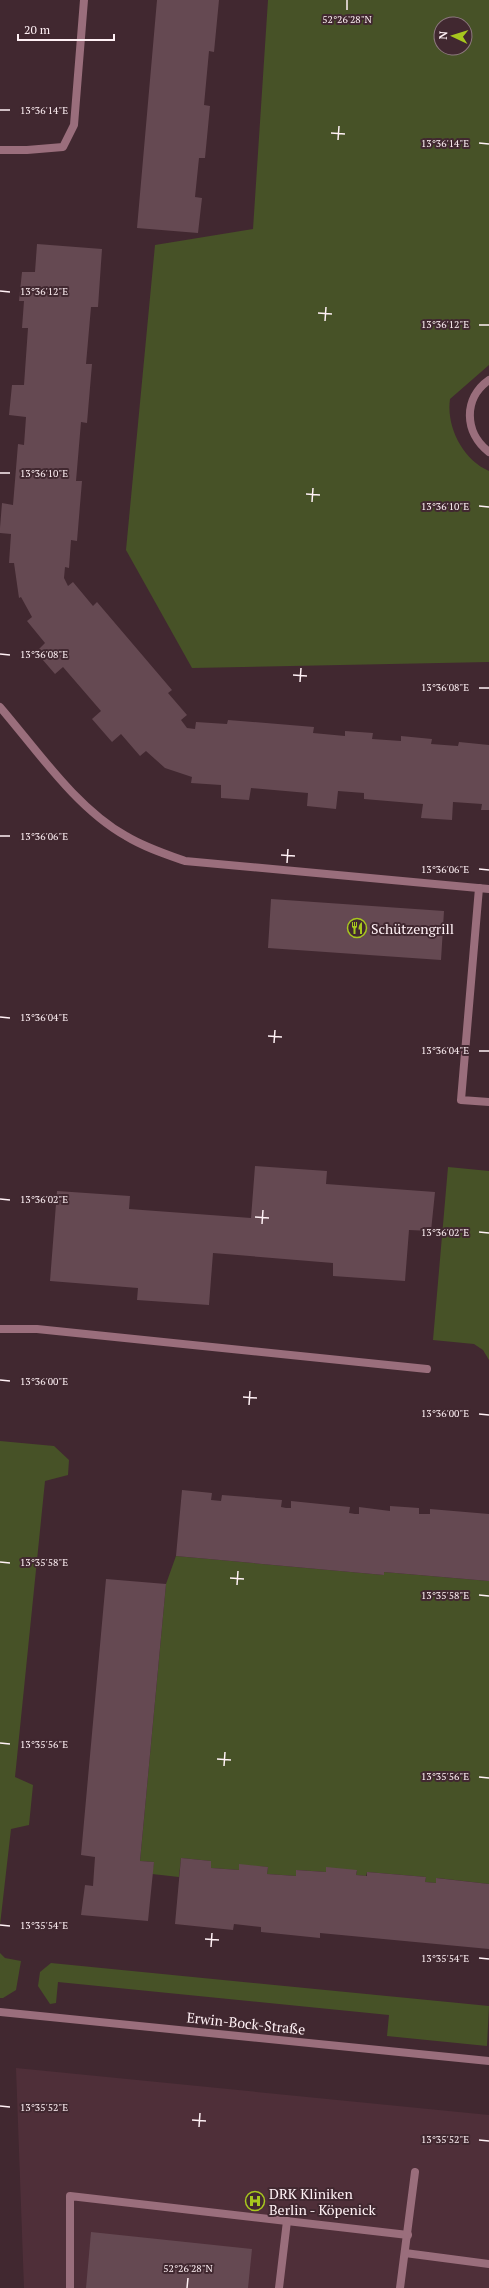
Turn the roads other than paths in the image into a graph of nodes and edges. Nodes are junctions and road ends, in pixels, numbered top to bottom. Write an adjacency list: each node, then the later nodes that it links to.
1 (84, 0): 2 (street)
2 (0, 150)
3 (489, 380): 4 (street)
4 (489, 452)
5 (0, 707): 6 (street)
6 (479, 888): 7 (street); 8 (street)
7 (489, 889)
8 (489, 1102)
9 (0, 1329): 10 (street)
10 (427, 1369)
11 (0, 2012): 12 (street, Erwin-Bock-Straße)
12 (489, 2061)
13 (415, 2172): 15 (street)
14 (287, 2221): 15 (street); 18 (street); 19 (street)
15 (408, 2235): 16 (street)
16 (405, 2253): 17 (street); 20 (street)
17 (489, 2264)
18 (70, 2288)
19 (279, 2288)
20 (400, 2288)

